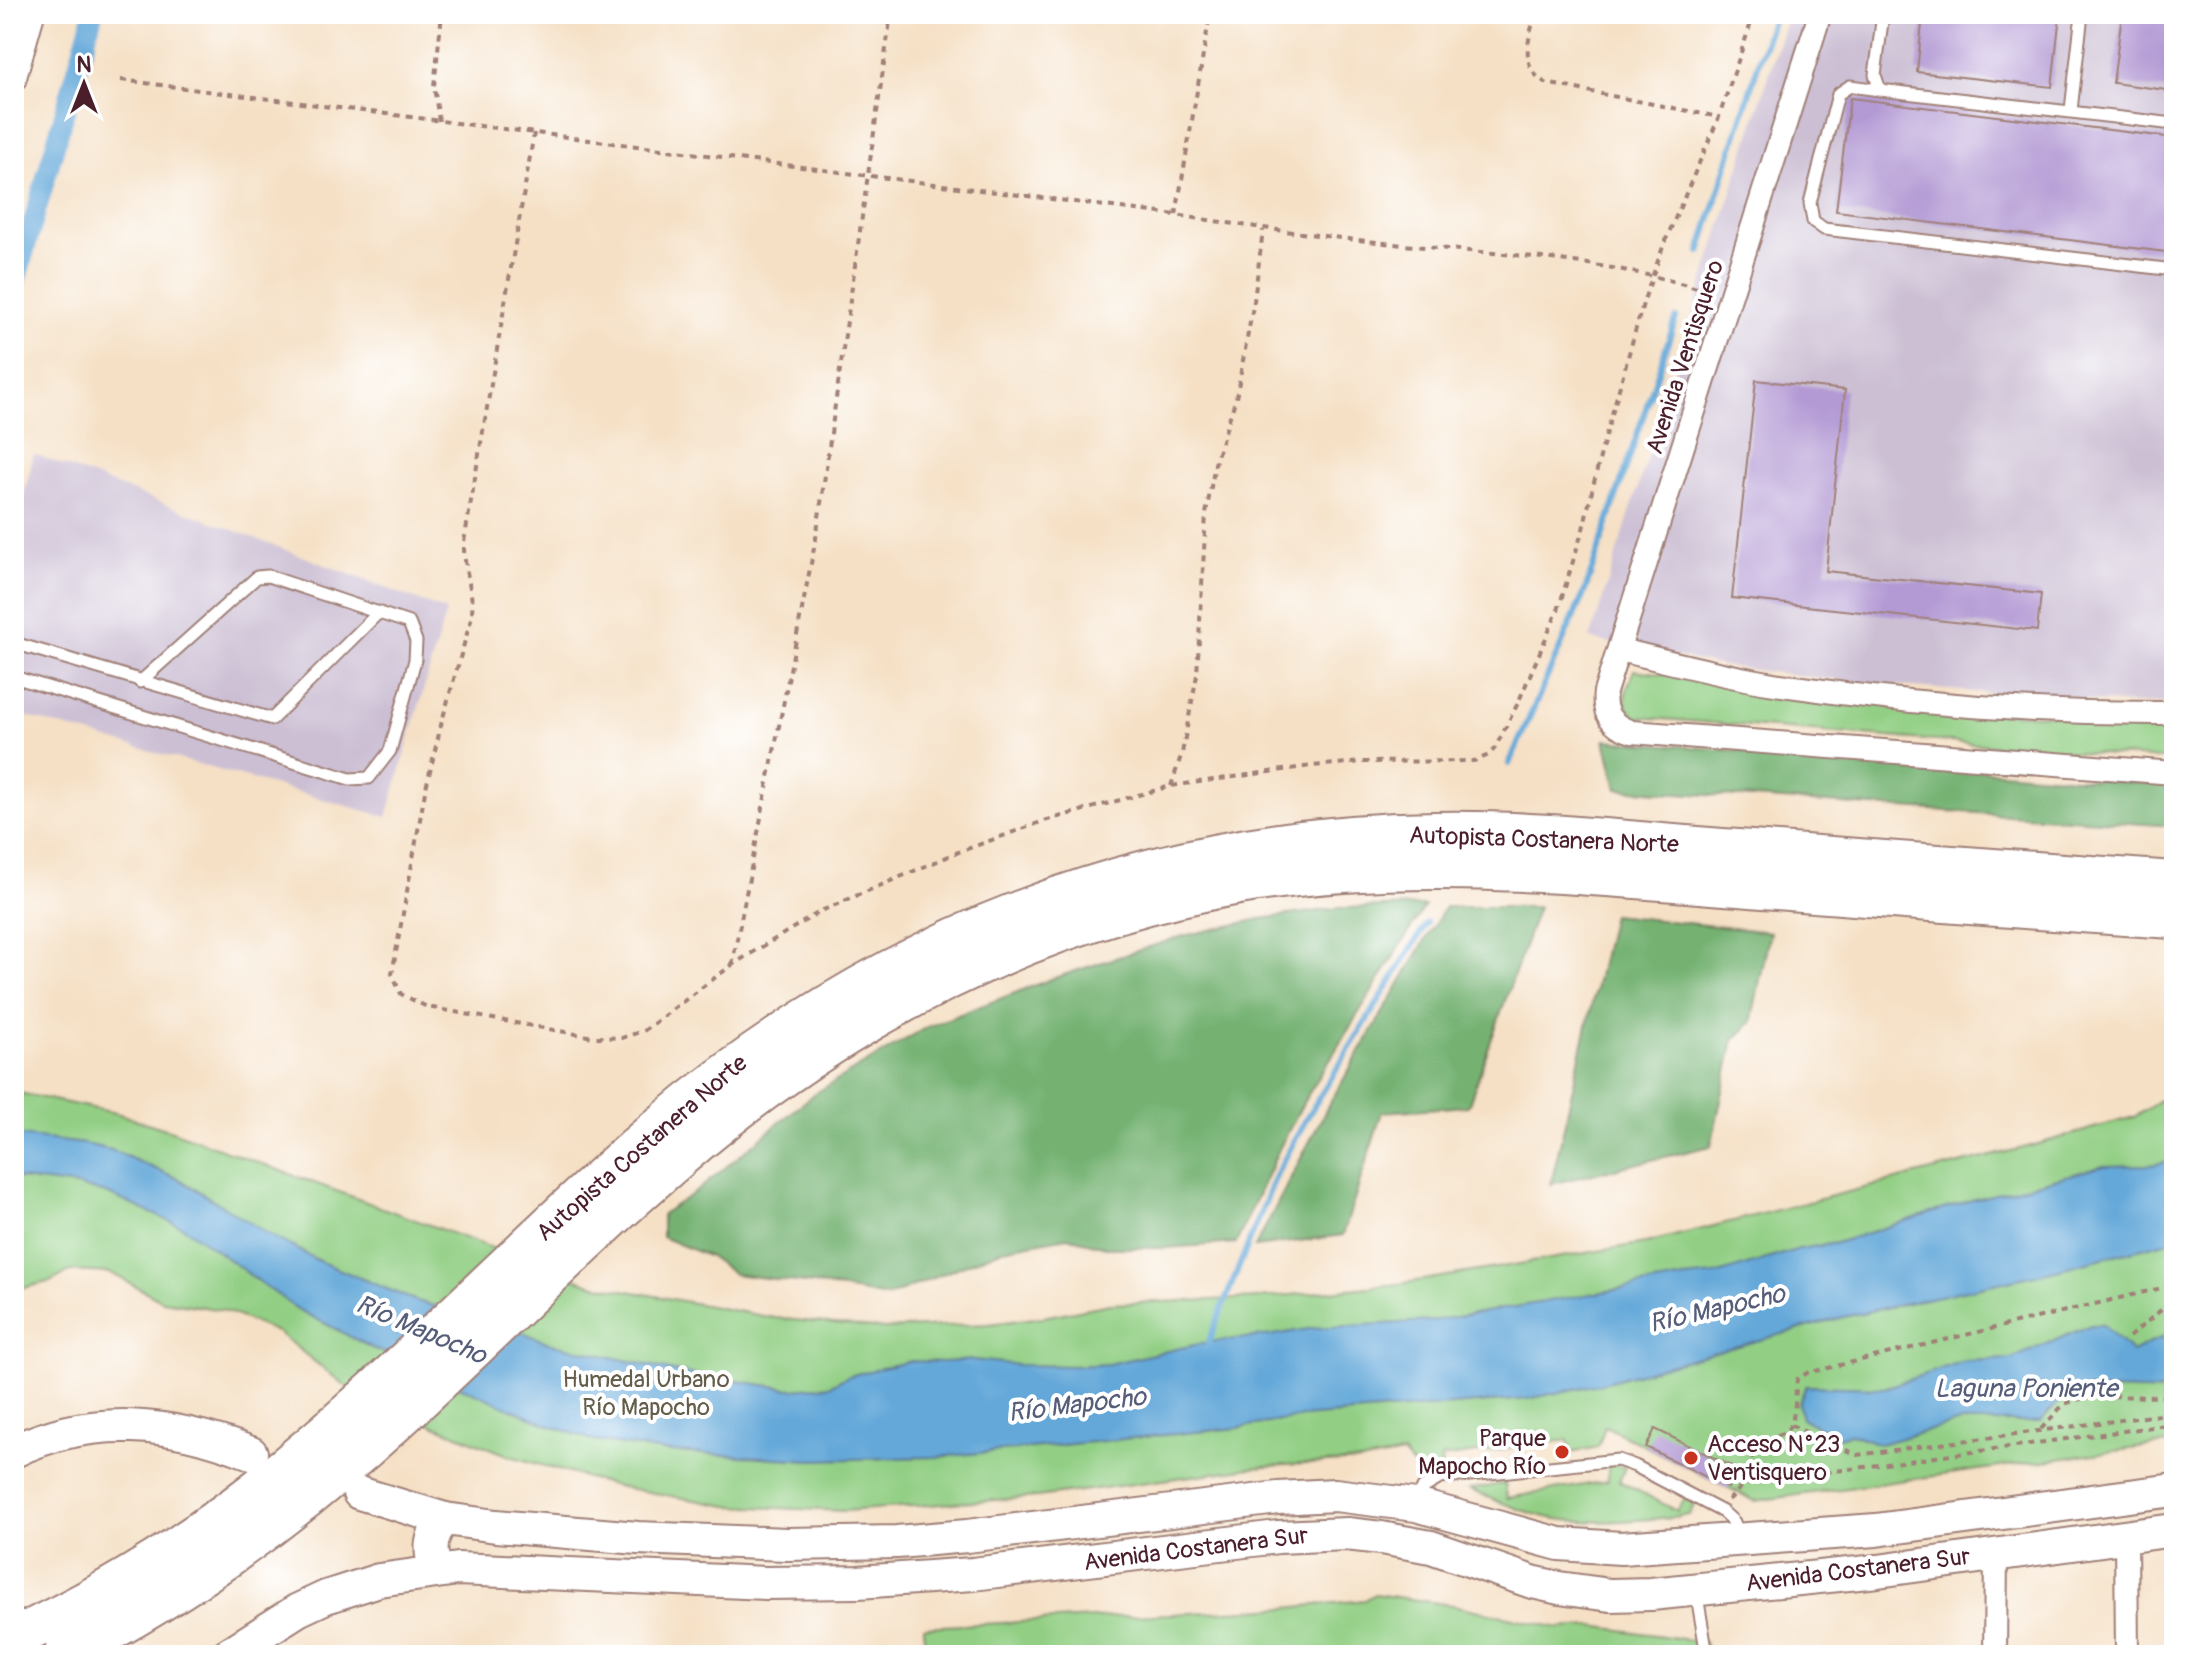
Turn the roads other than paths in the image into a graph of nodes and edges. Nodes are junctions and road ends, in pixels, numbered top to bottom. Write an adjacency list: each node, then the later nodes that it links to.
1 (33, 14): 5 (street)
2 (1820, 14): 12 (street, Avenida Ventisquero)
3 (1883, 14): 6 (lane)
4 (2082, 14): 7 (lane)
5 (14, 81)
6 (1880, 90): 7 (lane); 9 (lane)
7 (2071, 110): 8 (lane)
8 (2174, 124)
9 (2174, 270)
10 (379, 612): 13 (lane); 14 (lane); 14 (lane)
11 (14, 643): 14 (lane)
12 (1620, 650): 15 (street); 16 (street, Avenida Ventisquero)
13 (14, 677)
14 (140, 682)
15 (2174, 713)
16 (2174, 773)
17 (2174, 882): 35 (highway, Autopista Costanera Norte)
18 (2174, 918): 36 (highway, Autopista Costanera Norte)
19 (14, 1451): 20 (street)
20 (251, 1453)
21 (2174, 1490): 25 (street, Avenida Costanera Sur)
22 (359, 1493): 24 (street, Avenida Costanera Sur)
23 (1416, 1505): 27 (street, Avenida Costanera Sur); 29 (lane); 30 (street, Avenida Costanera Sur)
24 (445, 1519): 27 (street, Avenida Costanera Sur); 32 (street)
25 (1966, 1519): 29 (street, Avenida Costanera Sur); 31 (street)
26 (2174, 1530): 28 (street, Avenida Costanera Sur)
27 (570, 1533): 33 (street)
28 (2126, 1537): 31 (street, Avenida Costanera Sur); 40 (street)
29 (1741, 1539): 30 (street, Avenida Costanera Sur)
30 (1702, 1541): 34 (street)
31 (1996, 1553): 34 (street, Avenida Costanera Sur); 39 (street)
32 (438, 1571): 33 (street, Avenida Costanera Sur); 37 (street, Avenida Costanera Sur)
33 (567, 1574): 34 (street, Avenida Costanera Sur)
34 (1696, 1590): 38 (lane)
35 (14, 1638)
36 (64, 1655)
37 (227, 1655)
38 (1707, 1655)
39 (1995, 1655)
40 (2127, 1655)

